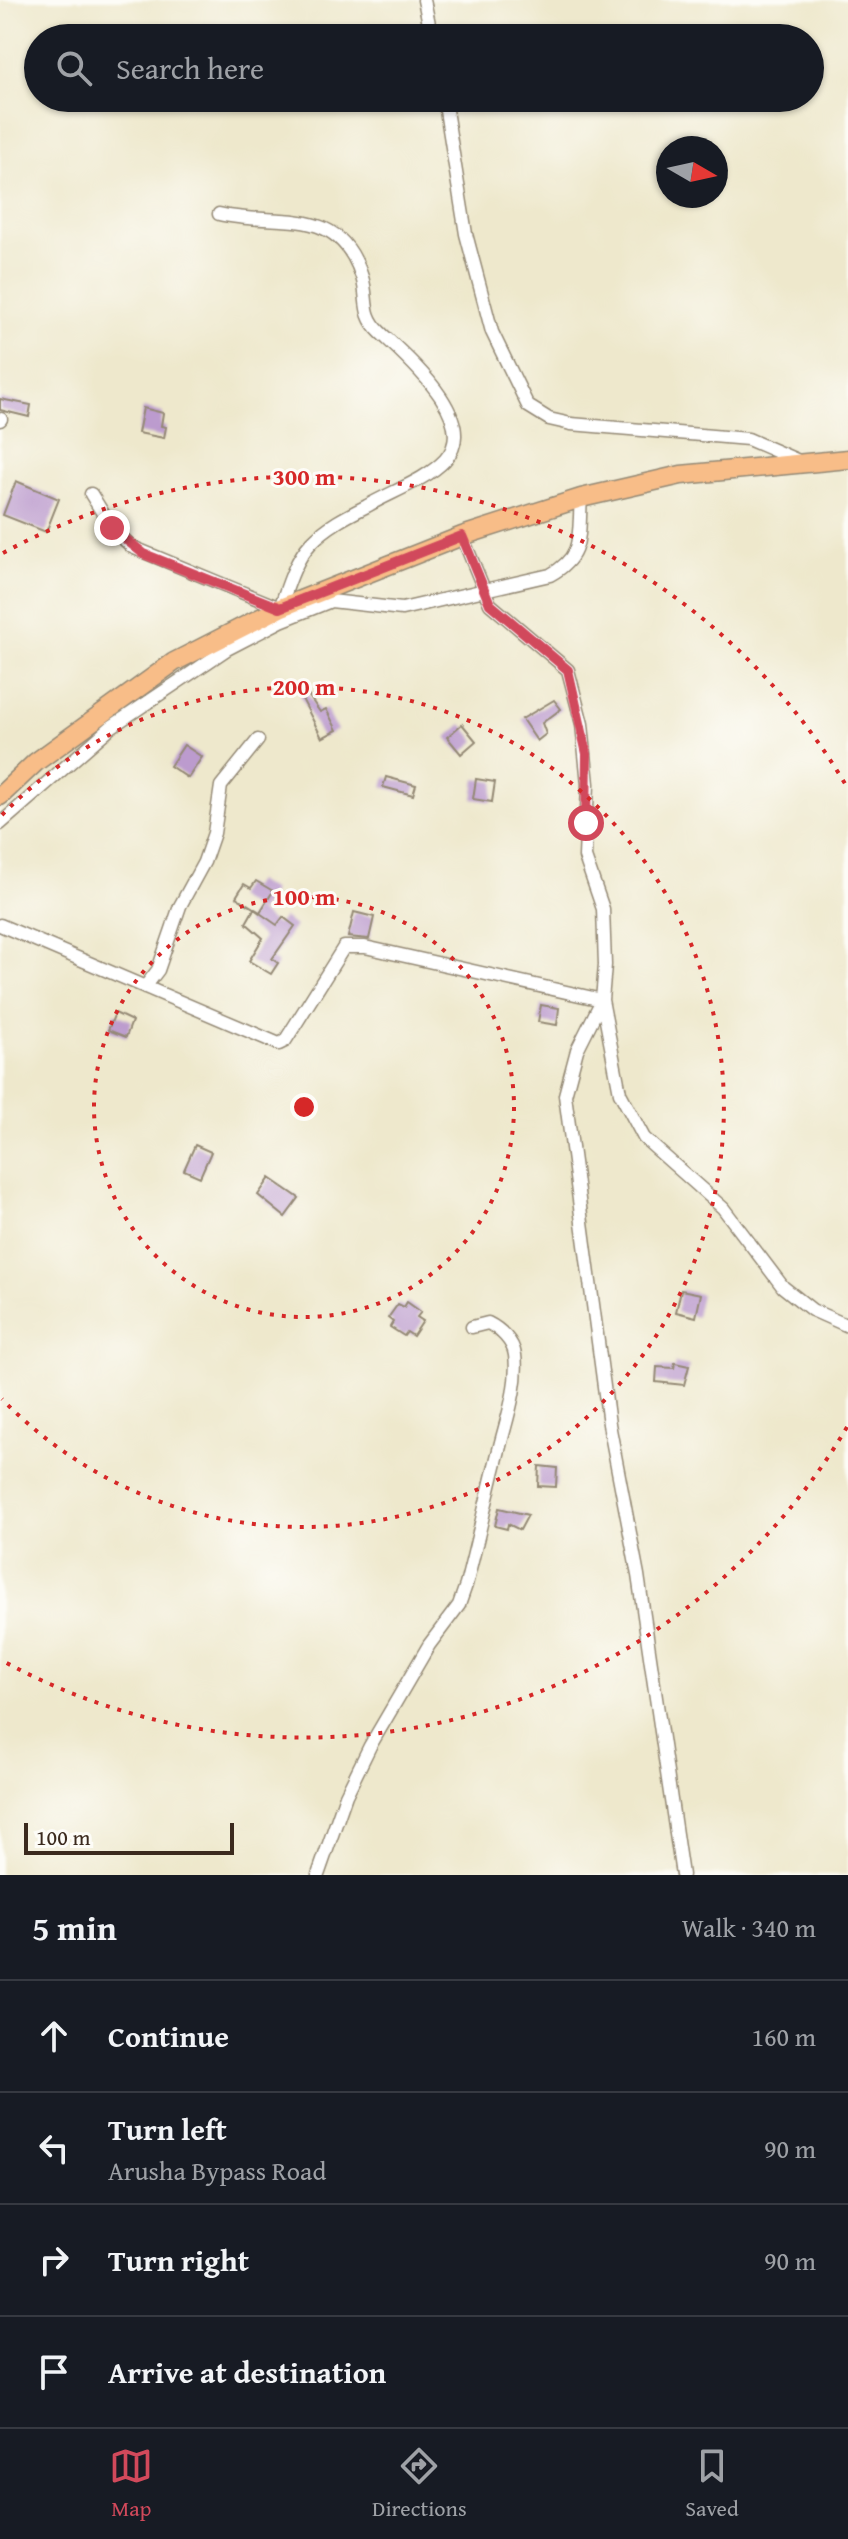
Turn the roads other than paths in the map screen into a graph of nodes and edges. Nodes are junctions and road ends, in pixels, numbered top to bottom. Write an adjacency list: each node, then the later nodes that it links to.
1 (424, 0): 2 (street)
2 (429, 24)
3 (446, 112): 6 (street)
4 (219, 214): 11 (street)
5 (848, 459): 6 (main road)
6 (804, 463): 8 (main road)
7 (91, 494): 11 (street)
8 (581, 498): 9 (main road); 10 (street)
9 (462, 536): 10 (street); 11 (main road)
10 (483, 590): 14 (street); 17 (street)
11 (280, 608): 13 (main road)
12 (258, 740): 16 (street)
13 (0, 796)
14 (0, 824)
15 (0, 925): 16 (street)
16 (145, 987): 17 (street)
17 (602, 1000): 18 (street); 21 (street)
18 (848, 1326)
19 (472, 1327): 20 (street)
20 (318, 1875)
21 (682, 1875)

